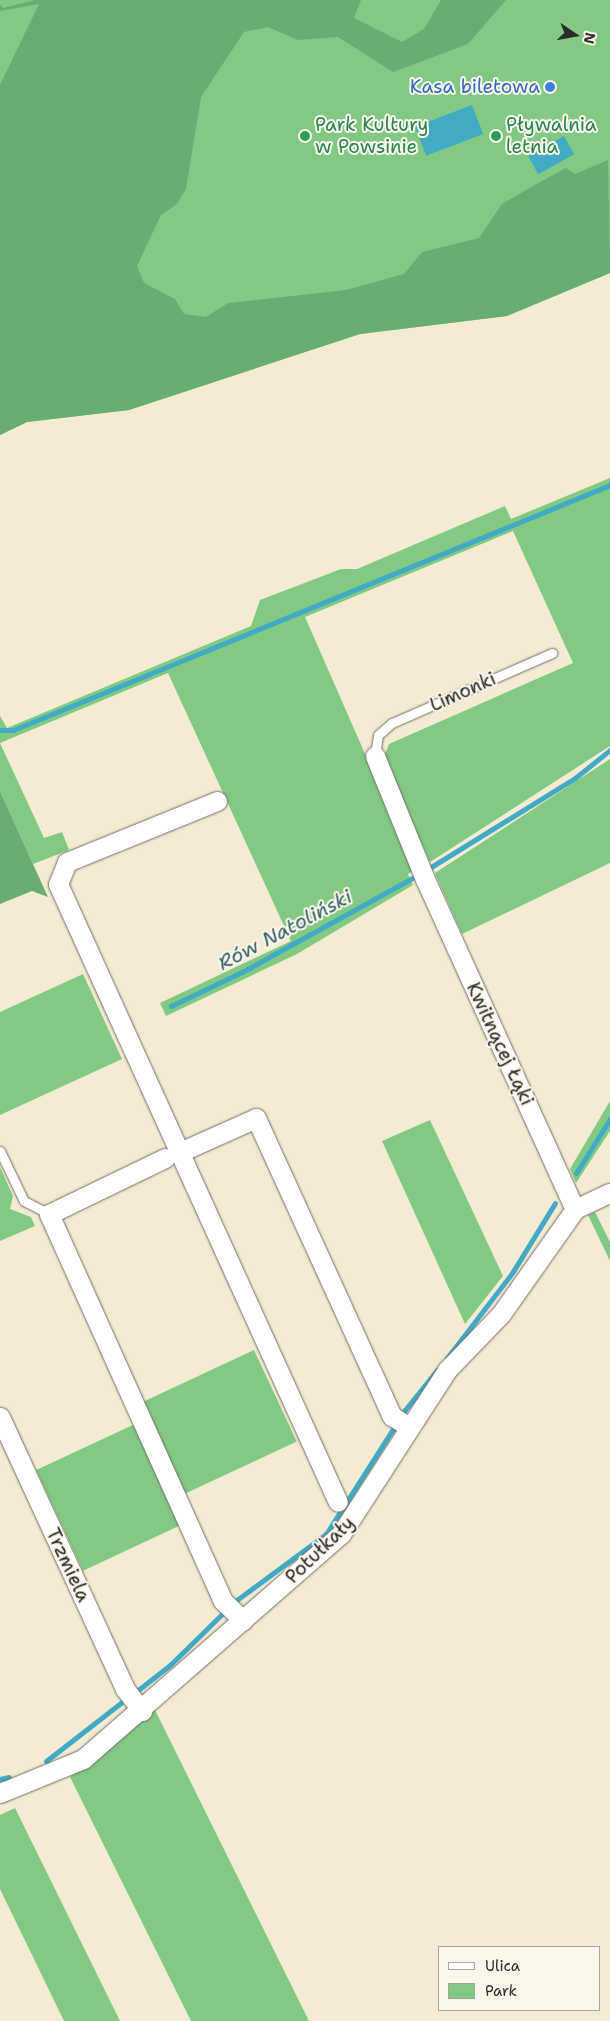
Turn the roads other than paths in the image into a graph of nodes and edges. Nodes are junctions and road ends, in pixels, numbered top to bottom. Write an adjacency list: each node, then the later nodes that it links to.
1 (552, 653): 2 (lane, Limonki)
2 (375, 756): 7 (street, Kwitnącej Łąki)
3 (218, 801): 5 (street)
4 (0, 1151): 8 (lane)
5 (172, 1155): 8 (street); 10 (street); 11 (street)
6 (610, 1192): 7 (street, Potułkały)
7 (575, 1209): 10 (street, Potułkały)
8 (49, 1214): 12 (street)
9 (0, 1417): 13 (street, Trzmiela)
10 (402, 1422): 11 (street, Potułkały)
11 (348, 1510): 12 (street, Potułkały)
12 (234, 1611): 13 (street, Potułkały)
13 (134, 1701): 14 (street, Potułkały)
14 (0, 1793)

